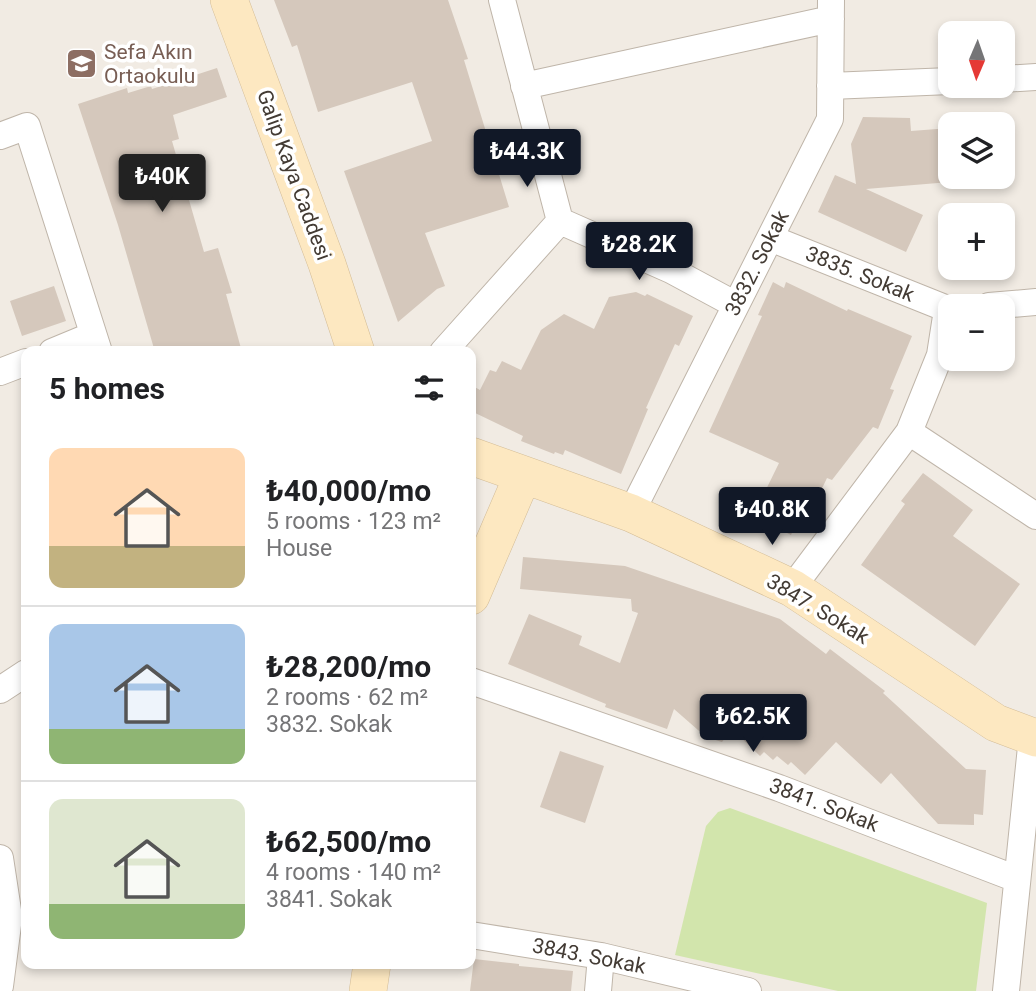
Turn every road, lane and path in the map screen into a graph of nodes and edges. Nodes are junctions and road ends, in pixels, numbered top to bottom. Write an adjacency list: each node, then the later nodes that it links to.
1 (229, 0): 17 (street, Galip Kaya Caddesi)
2 (502, 0): 7 (street)
3 (831, 10): 7 (street); 8 (street, 3832. Sokak)
4 (1036, 77): 5 (street)
5 (1015, 78)
6 (938, 82): 8 (street)
7 (524, 86): 10 (street)
8 (830, 86): 11 (street, 3832. Sokak)
9 (0, 136): 16 (street)
10 (560, 221): 14 (street); 18 (street)
11 (770, 237): 14 (street, 3832. Sokak); 15 (street, 3835. Sokak)
12 (1036, 302): 13 (street)
13 (1015, 304)
14 (736, 305): 25 (street, 3832. Sokak)
15 (938, 306)
16 (96, 344)
17 (354, 346)
18 (448, 346)
19 (938, 360): 22 (street)
20 (21, 364): 21 (street)
21 (0, 373)
22 (909, 432): 26 (street); 28 (street)
23 (476, 458): 24 (street, 3847. Sokak)
24 (523, 475): 25 (street, 3847. Sokak); 27 (street)
25 (631, 513): 28 (street, 3847. Sokak)
26 (1036, 516)
27 (476, 584)
28 (792, 588): 32 (street, 3847. Sokak)
29 (21, 676): 31 (street)
30 (476, 683): 34 (street, 3841. Sokak)
31 (0, 690)
32 (1034, 738): 34 (street)
33 (0, 858): 35 (street)
34 (1017, 879): 43 (street)
35 (18, 917): 39 (street)
36 (476, 936): 37 (street, 3843. Sokak)
37 (601, 956): 41 (street); 42 (street, 3843. Sokak)
38 (371, 969): 40 (street)
39 (0, 986)
40 (368, 991)
41 (598, 991)
42 (748, 991)
43 (1006, 991)

